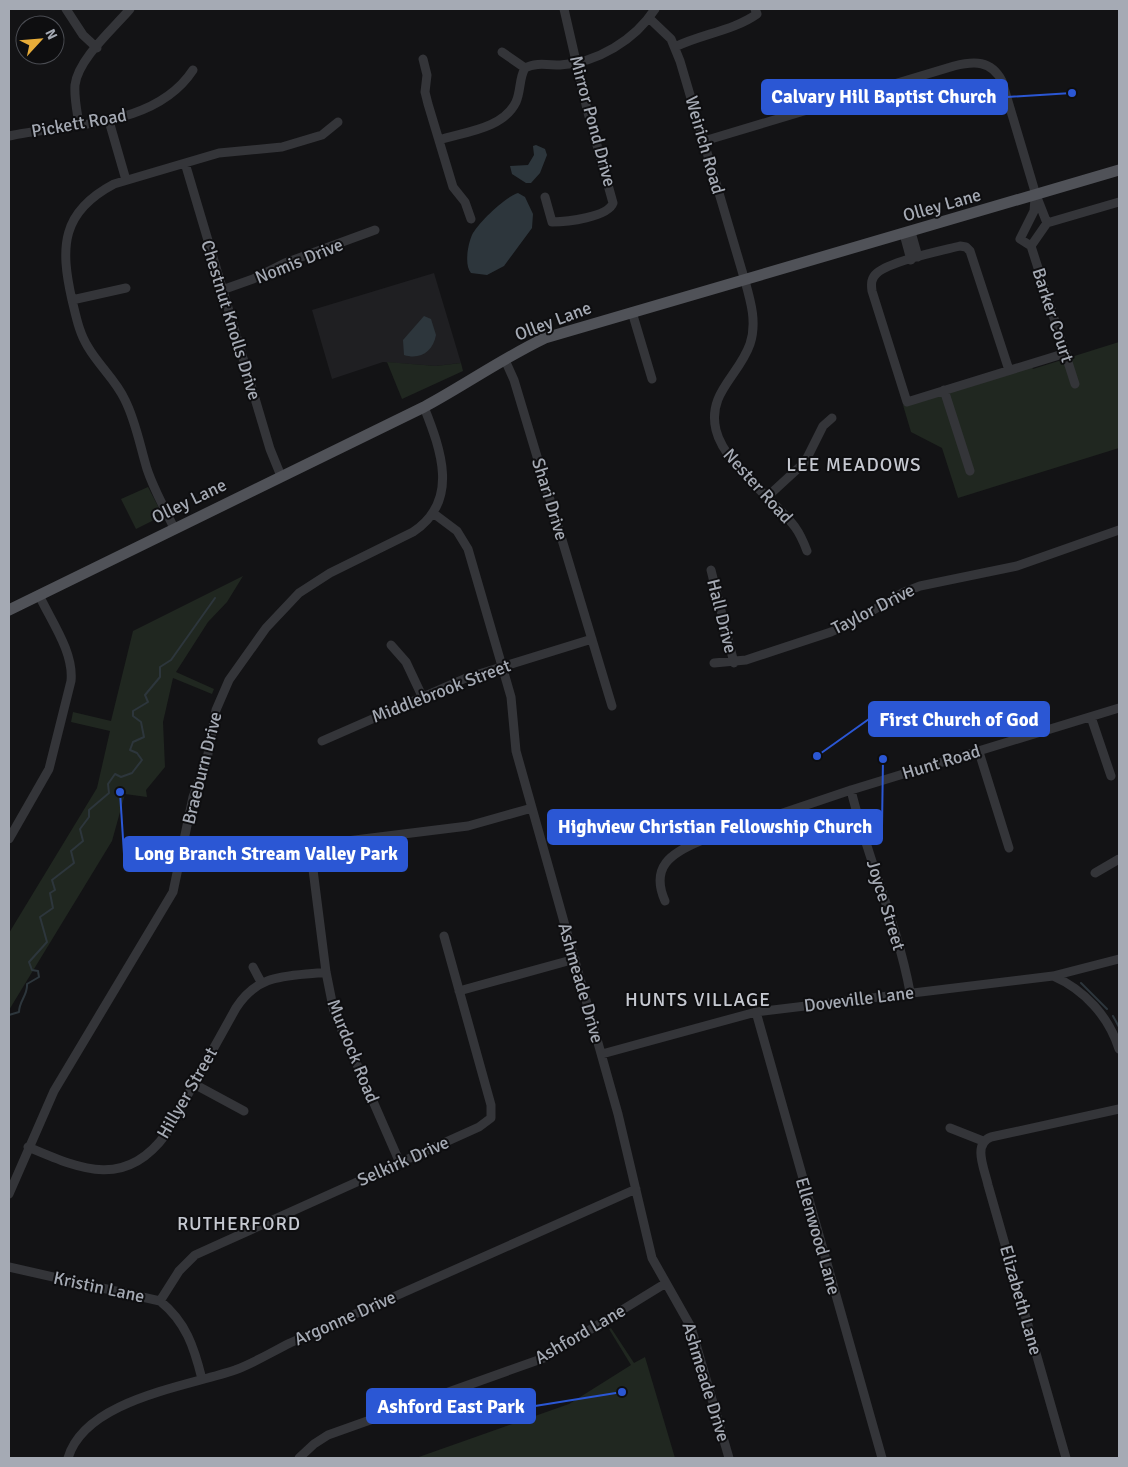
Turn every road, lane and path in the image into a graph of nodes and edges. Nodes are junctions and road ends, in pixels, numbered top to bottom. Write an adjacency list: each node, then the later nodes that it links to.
1 (66, 9): 8 (street)
2 (130, 9): 8 (street)
3 (564, 9): 11 (street, Mirror Pond Drive)
4 (655, 9): 6 (street)
5 (755, 9): 7 (street)
6 (649, 18): 7 (street, Weirich Road); 11 (street)
7 (675, 46): 19 (street, Weirich Road)
8 (97, 48): 16 (street)
9 (502, 52): 12 (street)
10 (423, 59): 18 (street)
11 (577, 62): 12 (street); 24 (street, Mirror Pond Drive)
12 (525, 68): 18 (street)
13 (193, 70): 14 (street, Pickett Road)
14 (109, 121): 16 (street, Pickett Road); 22 (street)
15 (338, 122): 20 (street)
16 (79, 124): 17 (street, Pickett Road)
17 (9, 136)
18 (439, 140): 26 (street)
19 (704, 141): 23 (street); 32 (street, Weirich Road)
20 (185, 163): 22 (street); 34 (street, Chestnut Knolls Drive)
21 (1119, 170): 23 (main road, Olley Lane)
22 (126, 180): 35 (street)
23 (1036, 195): 27 (street); 29 (main road, Olley Lane); 30 (street, Barker Court)
24 (546, 197)
25 (1119, 202): 27 (street)
26 (471, 220)
27 (1047, 223): 30 (street, Barker Court)
28 (375, 230): 34 (street, Nomis Drive)
29 (908, 233): 31 (street); 32 (main road, Olley Lane)
30 (1031, 246): 37 (street, Barker Court)
31 (915, 258): 39 (street); 42 (street)
32 (746, 281): 36 (main road, Olley Lane); 47 (street, Nester Road)
33 (126, 288): 35 (street)
34 (222, 290): 46 (street, Chestnut Knolls Drive)
35 (72, 300): 49 (street)
36 (632, 312): 38 (main road, Olley Lane); 40 (street)
37 (1066, 353): 39 (street); 41 (street, Barker Court)
38 (505, 360): 43 (main road, Olley Lane); 55 (street, Shari Drive)
39 (1009, 370): 42 (street)
40 (652, 379)
41 (1075, 384)
42 (944, 390): 45 (street)
43 (424, 408): 46 (main road, Olley Lane); 48 (street, Braeburn Drive)
44 (832, 418): 47 (street)
45 (970, 471)
46 (281, 476): 49 (main road, Olley Lane)
47 (767, 497): 51 (street, Nester Road)
48 (433, 514): 59 (street, Ashmeade Drive); 70 (street, Braeburn Drive)
49 (174, 528): 53 (main road, Olley Lane)
50 (1119, 530): 58 (street, Taylor Drive)
51 (807, 551)
52 (711, 570): 58 (street, Hall Drive)
53 (39, 595): 54 (main road, Olley Lane); 69 (street)
54 (9, 610)
55 (592, 639): 59 (street, Middlebrook Street); 61 (street, Shari Drive)
56 (391, 645): 60 (street)
57 (714, 663): 58 (street, Taylor Drive)
58 (734, 663)
59 (503, 666): 60 (street, Middlebrook Street); 68 (street, Ashmeade Drive)
60 (422, 696): 64 (street, Middlebrook Street)
61 (612, 706)
62 (1119, 708): 63 (street, Hunt Road)
63 (1091, 717): 65 (street, Hunt Road); 66 (street)
64 (322, 741)
65 (979, 752): 67 (street, Hunt Road); 72 (street)
66 (1111, 776)
67 (852, 790): 75 (street, Hunt Road); 84 (street, Joyce Street)
68 (532, 808): 71 (street); 77 (street, Ashmeade Drive)
69 (9, 838)
70 (184, 844): 71 (street); 93 (street, Braeburn Drive)
71 (310, 846): 80 (street, Murdock Road)
72 (1010, 848)
73 (1119, 859): 74 (street)
74 (1095, 873)
75 (665, 901)
76 (444, 936): 83 (street, Selkirk Drive)
77 (575, 959): 83 (street); 87 (street, Ashmeade Drive)
78 (1119, 959): 81 (street, Doveville Lane)
79 (253, 968): 82 (street)
80 (326, 972): 82 (street); 94 (street, Murdock Road)
81 (1053, 976): 84 (street, Doveville Lane); 86 (street)
82 (261, 982): 88 (street, Hillyer Street)
83 (459, 991): 94 (street, Selkirk Drive)
84 (910, 992): 85 (street, Doveville Lane)
85 (756, 1012): 87 (street, Doveville Lane); 104 (street, Ellenwood Lane)
86 (1119, 1049)
87 (602, 1054): 95 (street, Ashmeade Drive)
88 (194, 1084): 90 (street); 93 (street, Hillyer Street)
89 (1119, 1108): 92 (street)
90 (244, 1111)
91 (950, 1128): 92 (street)
92 (983, 1141): 105 (street, Elizabeth Lane)
93 (28, 1147): 96 (street, Braeburn Drive)
94 (400, 1163): 99 (street, Selkirk Drive)
95 (636, 1189): 98 (street, Ashmeade Drive); 100 (street, Argonne Drive)
96 (9, 1194)
97 (9, 1267): 99 (street, Kristin Lane)
98 (666, 1283): 102 (street, Ashford Lane); 103 (street, Ashmeade Drive)
99 (160, 1301): 100 (street, Kristin Lane)
100 (202, 1378): 101 (street, Argonne Drive)
101 (68, 1458)
102 (299, 1458)
103 (729, 1458)
104 (882, 1458)
105 (1066, 1458)

